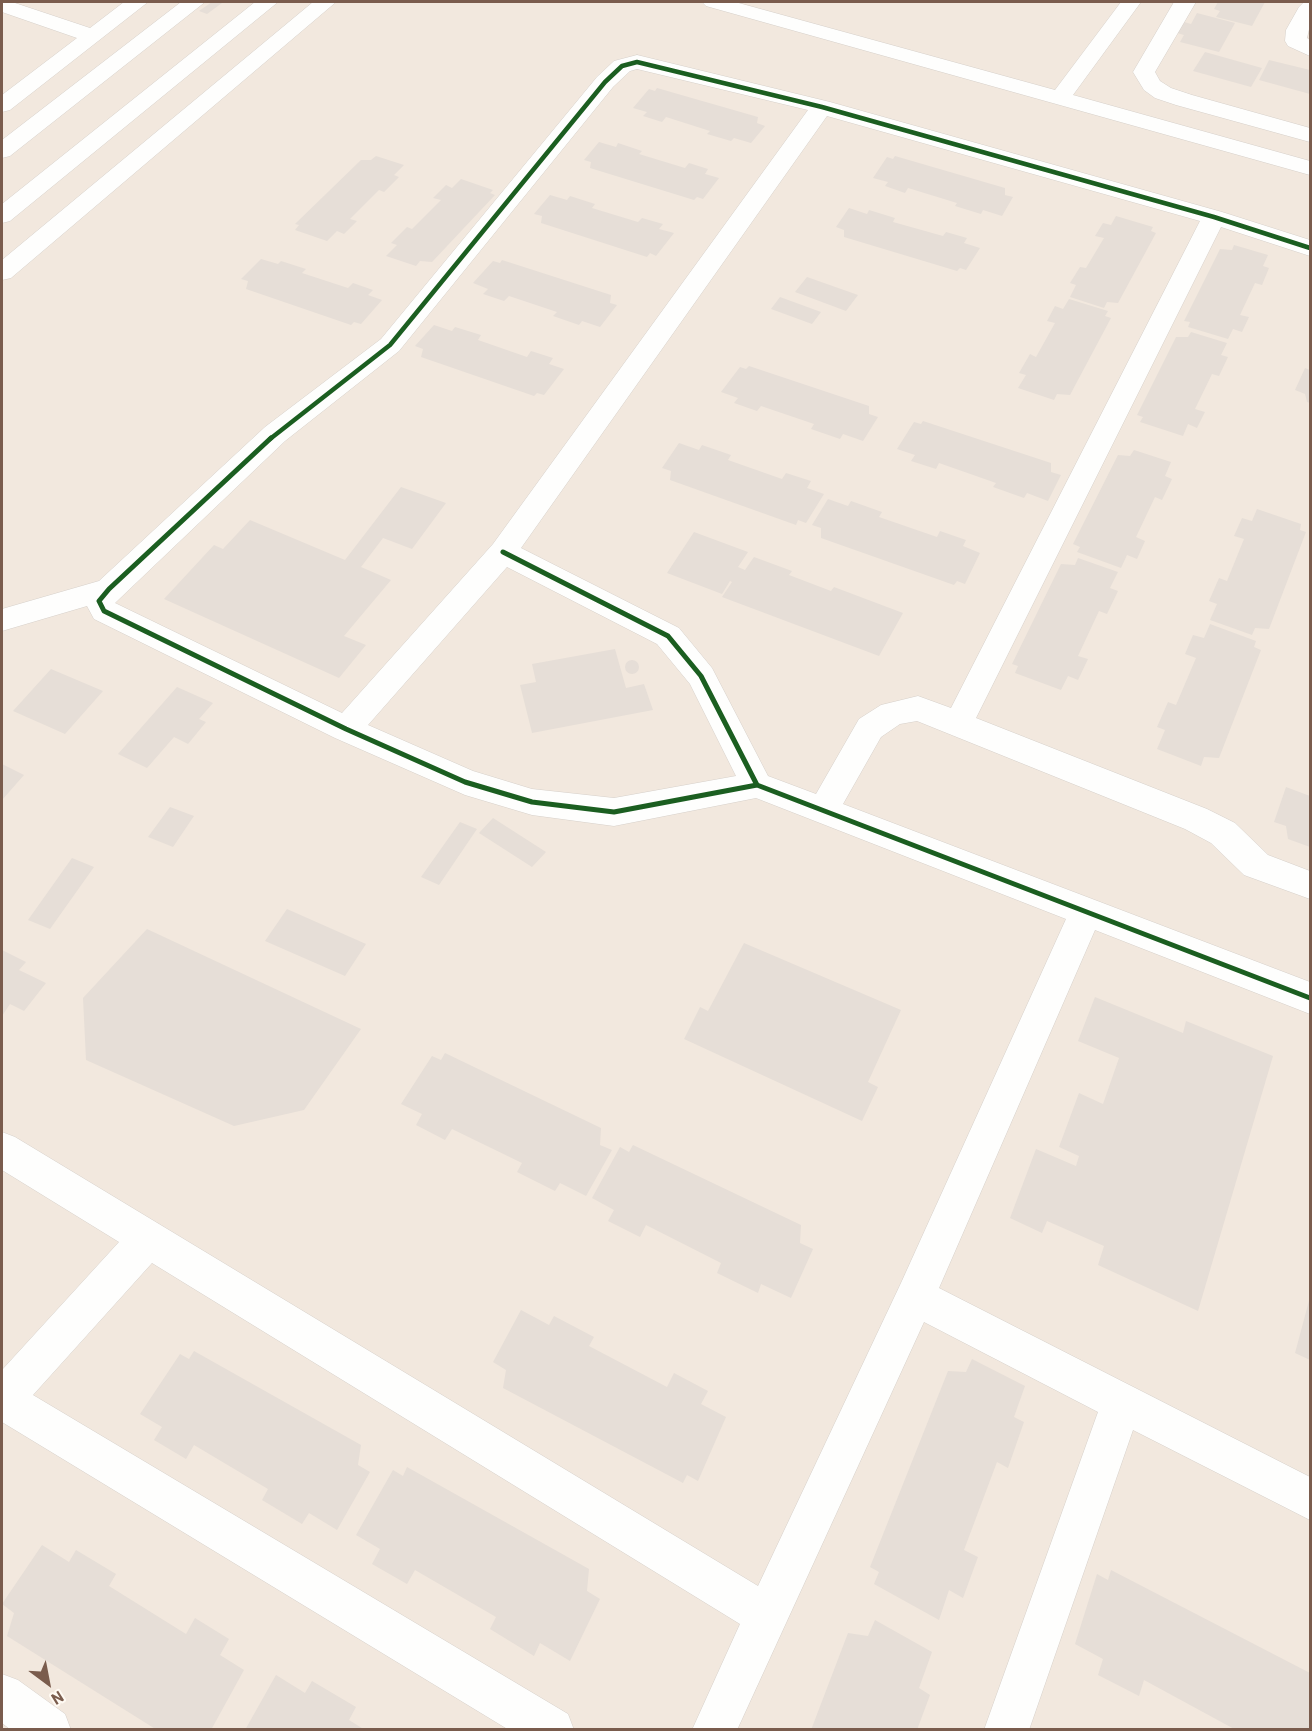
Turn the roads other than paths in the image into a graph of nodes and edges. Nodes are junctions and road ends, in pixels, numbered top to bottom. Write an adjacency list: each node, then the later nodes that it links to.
1 (137, 2): 10 (street)
2 (194, 2): 16 (street)
3 (325, 2): 21 (street)
4 (713, 2): 12 (street)
5 (1131, 2): 12 (street)
6 (1185, 2): 15 (street)
7 (261, 3): 18 (street)
8 (2, 5): 10 (street)
9 (1311, 7): 11 (street)
10 (93, 36): 13 (street)
11 (1311, 49)
12 (1060, 98): 17 (street)
13 (2, 105)
14 (822, 107): 19 (street); 22 (street); 23 (street)
15 (1311, 135)
16 (2, 152)
17 (1311, 168)
18 (2, 216)
19 (1214, 218): 20 (street); 25 (street)
20 (1311, 248)
21 (2, 272)
22 (503, 552): 26 (street); 27 (street)
23 (109, 589): 24 (street); 26 (street)
24 (2, 620)
25 (958, 724): 28 (street); 29 (street)
26 (346, 729): 27 (street)
27 (757, 785): 28 (street)
28 (823, 810): 30 (street)
29 (1311, 885)
30 (1087, 911): 31 (street); 34 (street)
31 (1311, 998)
32 (2, 1150): 33 (street)
33 (148, 1239): 35 (street); 38 (street)
34 (915, 1297): 36 (street); 38 (street)
35 (2, 1399): 41 (street)
36 (1122, 1403): 37 (street); 43 (street)
37 (1311, 1499)
38 (766, 1616): 42 (street)
39 (2, 1696): 40 (street)
40 (49, 1730)
41 (552, 1730)
42 (714, 1730)
43 (1006, 1730)

